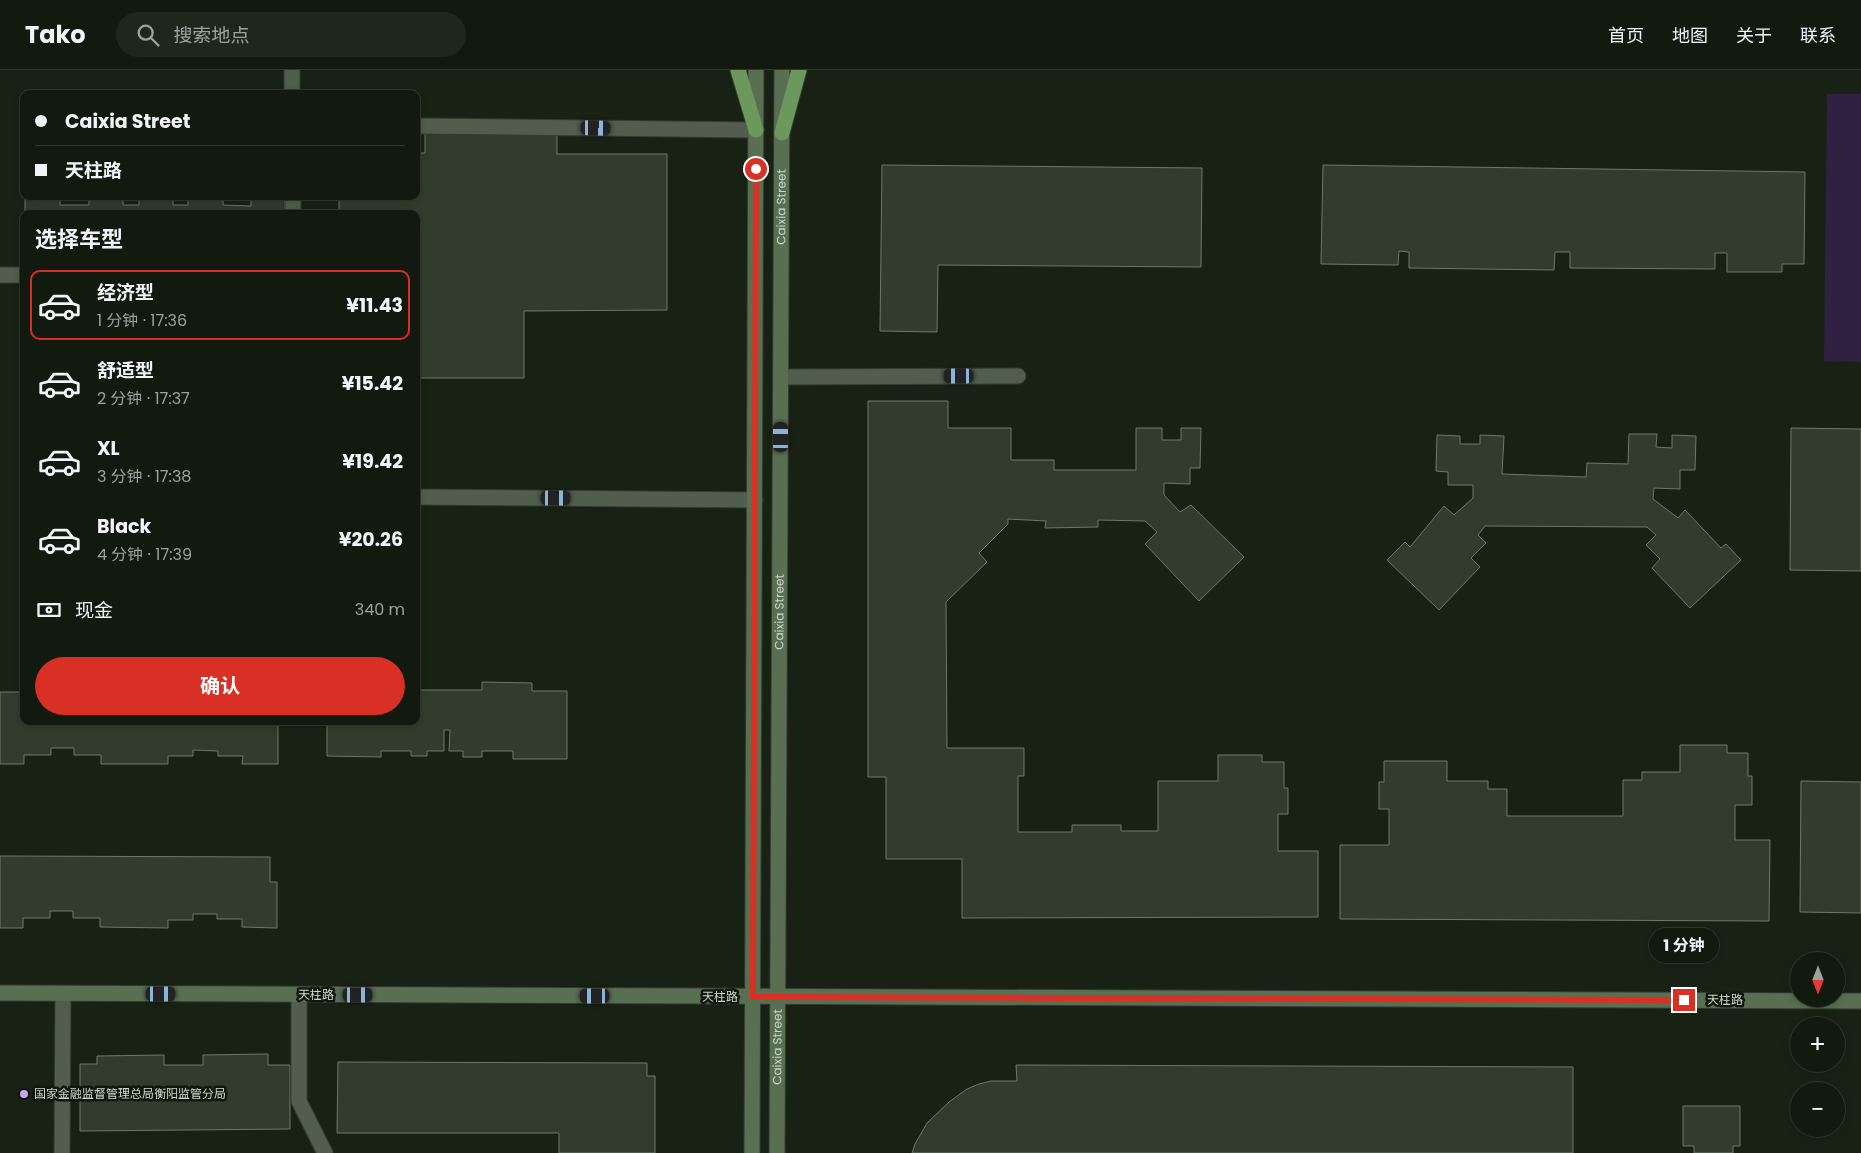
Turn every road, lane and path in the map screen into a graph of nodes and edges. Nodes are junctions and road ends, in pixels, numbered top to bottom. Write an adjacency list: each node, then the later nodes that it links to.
1 (292, 70): 6 (street)
2 (738, 70): 8 (highway)
3 (756, 70): 8 (main road, Caixia Street)
4 (782, 70): 9 (main road, Caixia Street)
5 (799, 70): 9 (highway)
6 (292, 90)
7 (420, 126): 8 (street)
8 (756, 130): 15 (main road, Caixia Street)
9 (782, 133): 13 (main road, Caixia Street)
10 (0, 275): 11 (street)
11 (20, 275)
12 (1018, 376): 13 (street)
13 (781, 377): 20 (main road, Caixia Street)
14 (420, 497): 15 (street)
15 (755, 500): 19 (main road, Caixia Street)
16 (0, 994): 17 (main road, 天柱路)
17 (63, 994): 18 (main road, 天柱路); 22 (street)
18 (299, 995): 19 (main road, 天柱路); 23 (street)
19 (753, 997): 20 (main road, 天柱路); 24 (main road, Caixia Street)
20 (778, 997): 21 (main road, 天柱路); 25 (main road, Caixia Street)
21 (1861, 1000)
22 (62, 1153)
23 (325, 1153)
24 (752, 1153)
25 (777, 1153)

